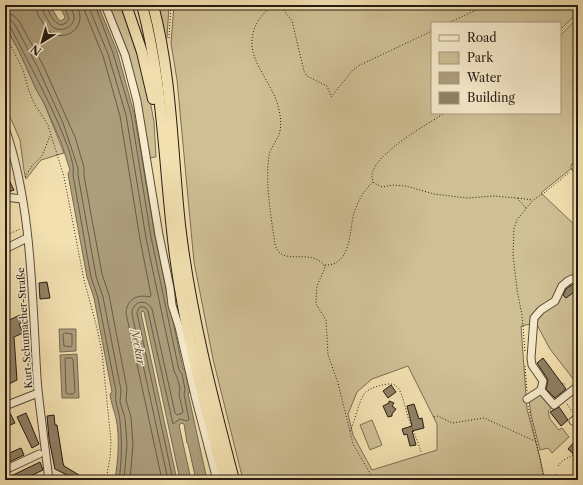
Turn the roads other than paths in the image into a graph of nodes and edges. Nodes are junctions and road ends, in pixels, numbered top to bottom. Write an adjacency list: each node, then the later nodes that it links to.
1 (105, 5): 20 (street)
2 (126, 5): 6 (highway)
3 (142, 5): 6 (highway)
4 (153, 5): 22 (highway)
5 (5, 128): 8 (street, Kurt-Schumacher-Straße)
6 (165, 158): 21 (highway)
7 (5, 197): 8 (street)
8 (22, 199): 9 (street, Kurt-Schumacher-Straße)
9 (27, 238): 10 (street); 14 (street, Kurt-Schumacher-Straße)
10 (5, 249)
11 (578, 279): 13 (street)
12 (578, 386): 13 (street)
13 (541, 390): 15 (street)
14 (38, 393): 16 (street); 19 (street, Kurt-Schumacher-Straße)
15 (527, 399)
16 (5, 406)
17 (39, 454): 18 (street)
18 (5, 470)
19 (49, 480)
20 (216, 480)
21 (225, 480)
22 (234, 480)

